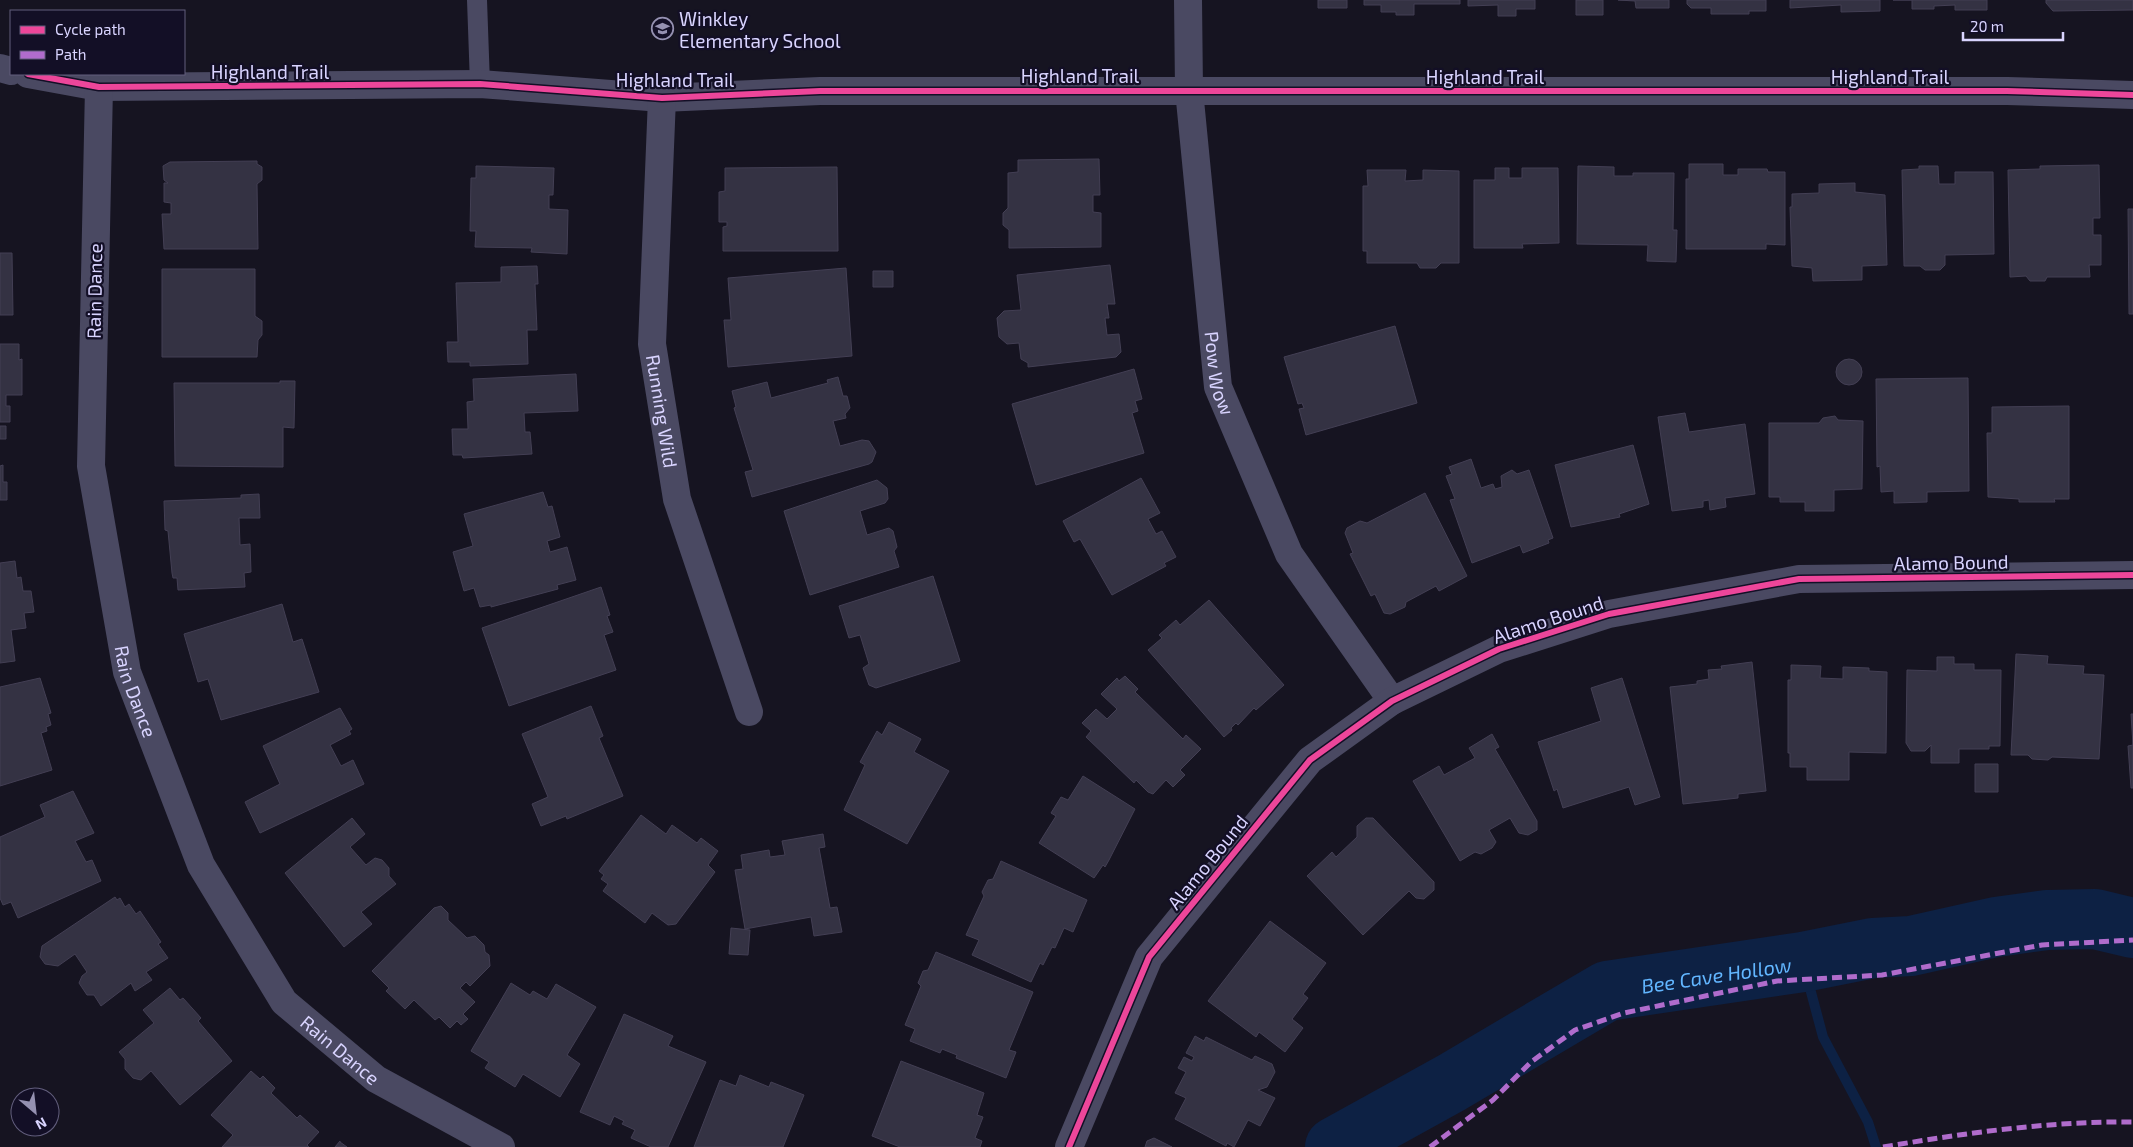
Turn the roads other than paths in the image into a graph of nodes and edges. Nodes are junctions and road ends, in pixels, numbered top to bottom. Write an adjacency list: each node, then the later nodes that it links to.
1 (477, 0): 4 (lane)
2 (1188, 0): 6 (street, Pow Wow)
3 (33, 75): 5 (street, Highland Trail)
4 (480, 84): 5 (street, Highland Trail); 8 (street, Highland Trail)
5 (99, 87): 12 (street, Rain Dance)
6 (1189, 90): 7 (street, Highland Trail); 8 (street, Highland Trail); 10 (street, Pow Wow)
7 (2133, 94)
8 (662, 98): 11 (street, Running Wild)
9 (2133, 575): 10 (street, Alamo Bound)
10 (1392, 702): 13 (street, Alamo Bound)
11 (749, 712)
12 (501, 1147)
13 (1070, 1147)

